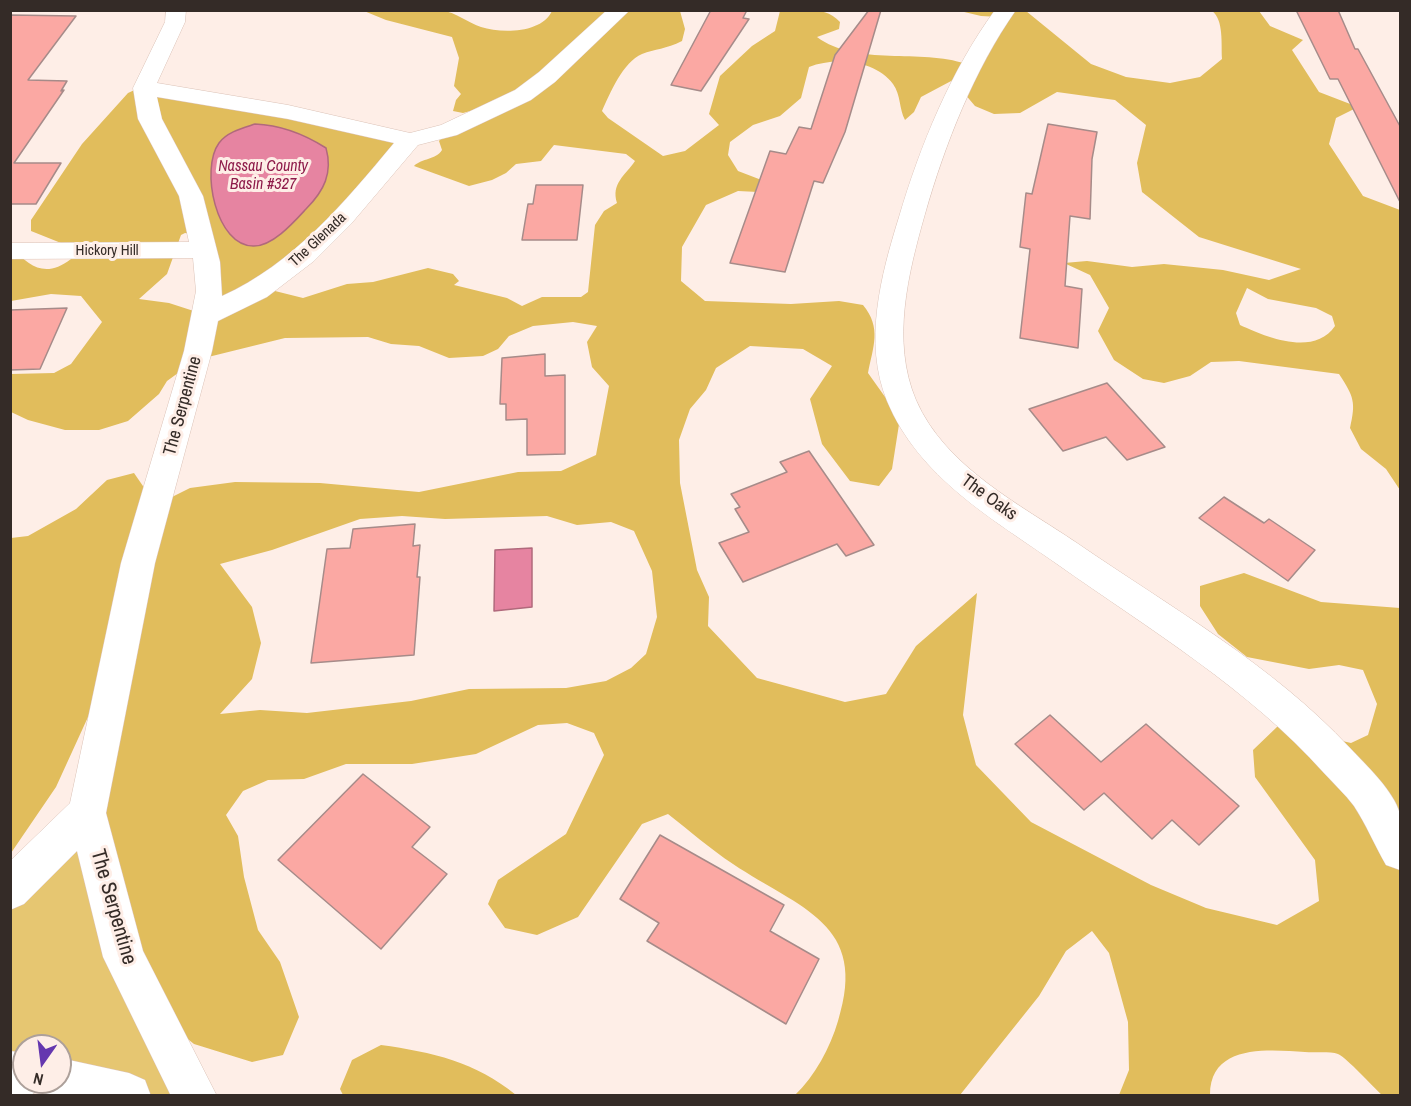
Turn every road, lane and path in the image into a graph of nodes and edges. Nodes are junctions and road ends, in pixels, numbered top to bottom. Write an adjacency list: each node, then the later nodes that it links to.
1 (176, 10): 4 (street)
2 (620, 10): 5 (street)
3 (1006, 10): 10 (street, The Oaks)
4 (144, 88): 5 (street); 6 (street, The Serpentine)
5 (410, 140): 8 (street, The Glenada)
6 (204, 250): 7 (street, Hickory Hill); 8 (street, The Serpentine)
7 (10, 251)
8 (206, 315): 9 (street, The Serpentine)
9 (87, 813): 11 (street, The Serpentine); 14 (street, The Serpentine)
10 (1401, 851)
11 (10, 890)
12 (72, 1083): 13 (street)
13 (129, 1095)
14 (195, 1095)

